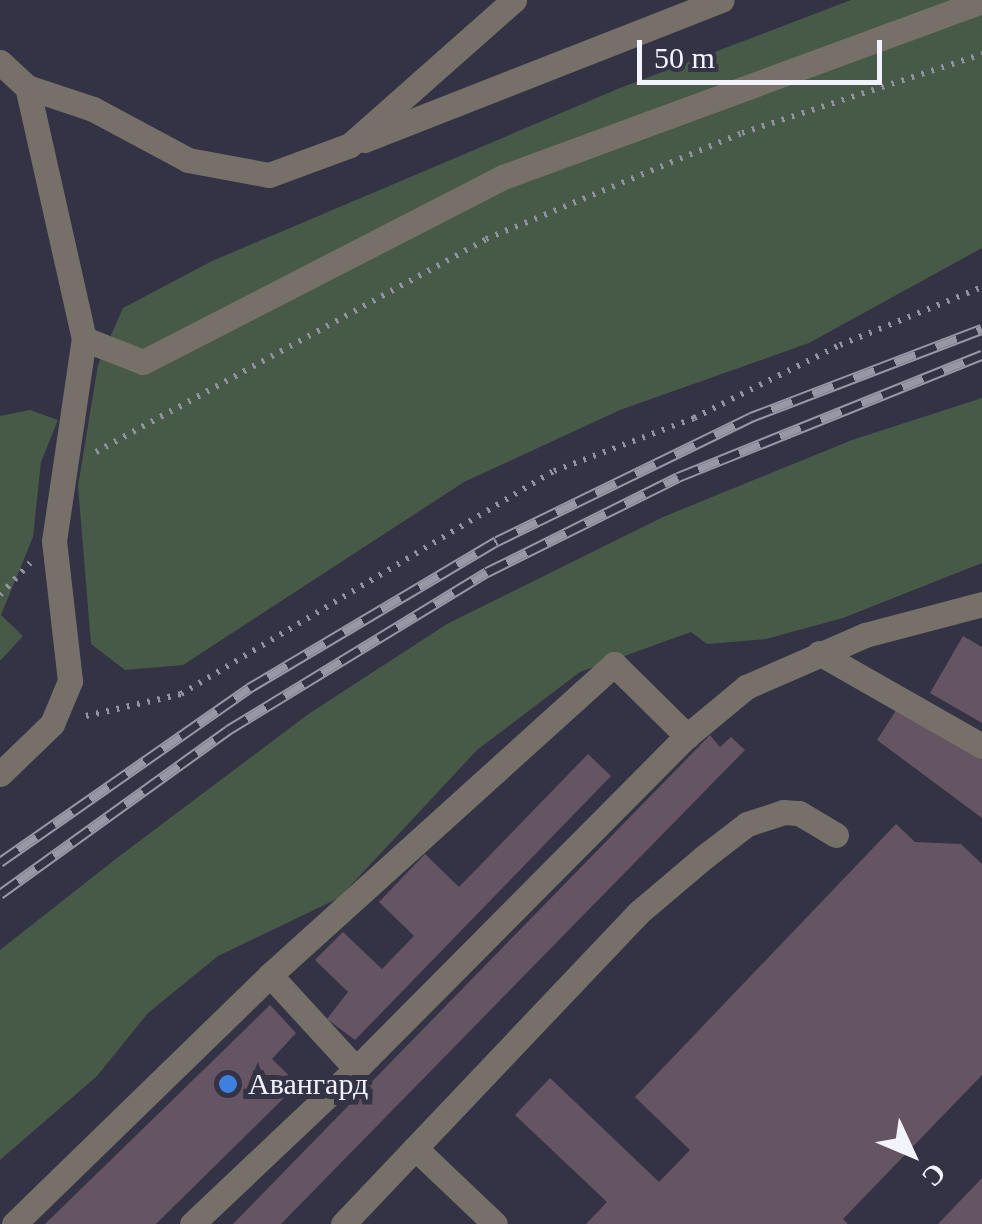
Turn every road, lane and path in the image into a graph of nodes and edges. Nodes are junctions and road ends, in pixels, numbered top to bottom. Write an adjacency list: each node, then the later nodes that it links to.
1 (514, 0): 7 (lane)
2 (722, 0): 7 (lane)
3 (982, 1): 9 (lane)
4 (982, 54): 10 (path)
5 (0, 62): 6 (lane)
6 (27, 88): 7 (lane); 9 (lane)
7 (350, 145)
8 (982, 286): 13 (path)
9 (84, 339): 10 (lane)
10 (66, 467): 13 (lane)
11 (982, 604): 12 (lane)
12 (819, 653): 14 (lane); 15 (lane)
13 (52, 724): 16 (lane)
14 (686, 736): 18 (lane); 19 (lane)
15 (982, 746)
16 (0, 774)
17 (836, 835): 20 (lane)
18 (270, 974): 19 (lane); 21 (lane)
19 (356, 1069): 22 (lane)
20 (415, 1148): 23 (lane); 24 (lane)
21 (14, 1224)
22 (192, 1224)
23 (343, 1224)
24 (495, 1224)

